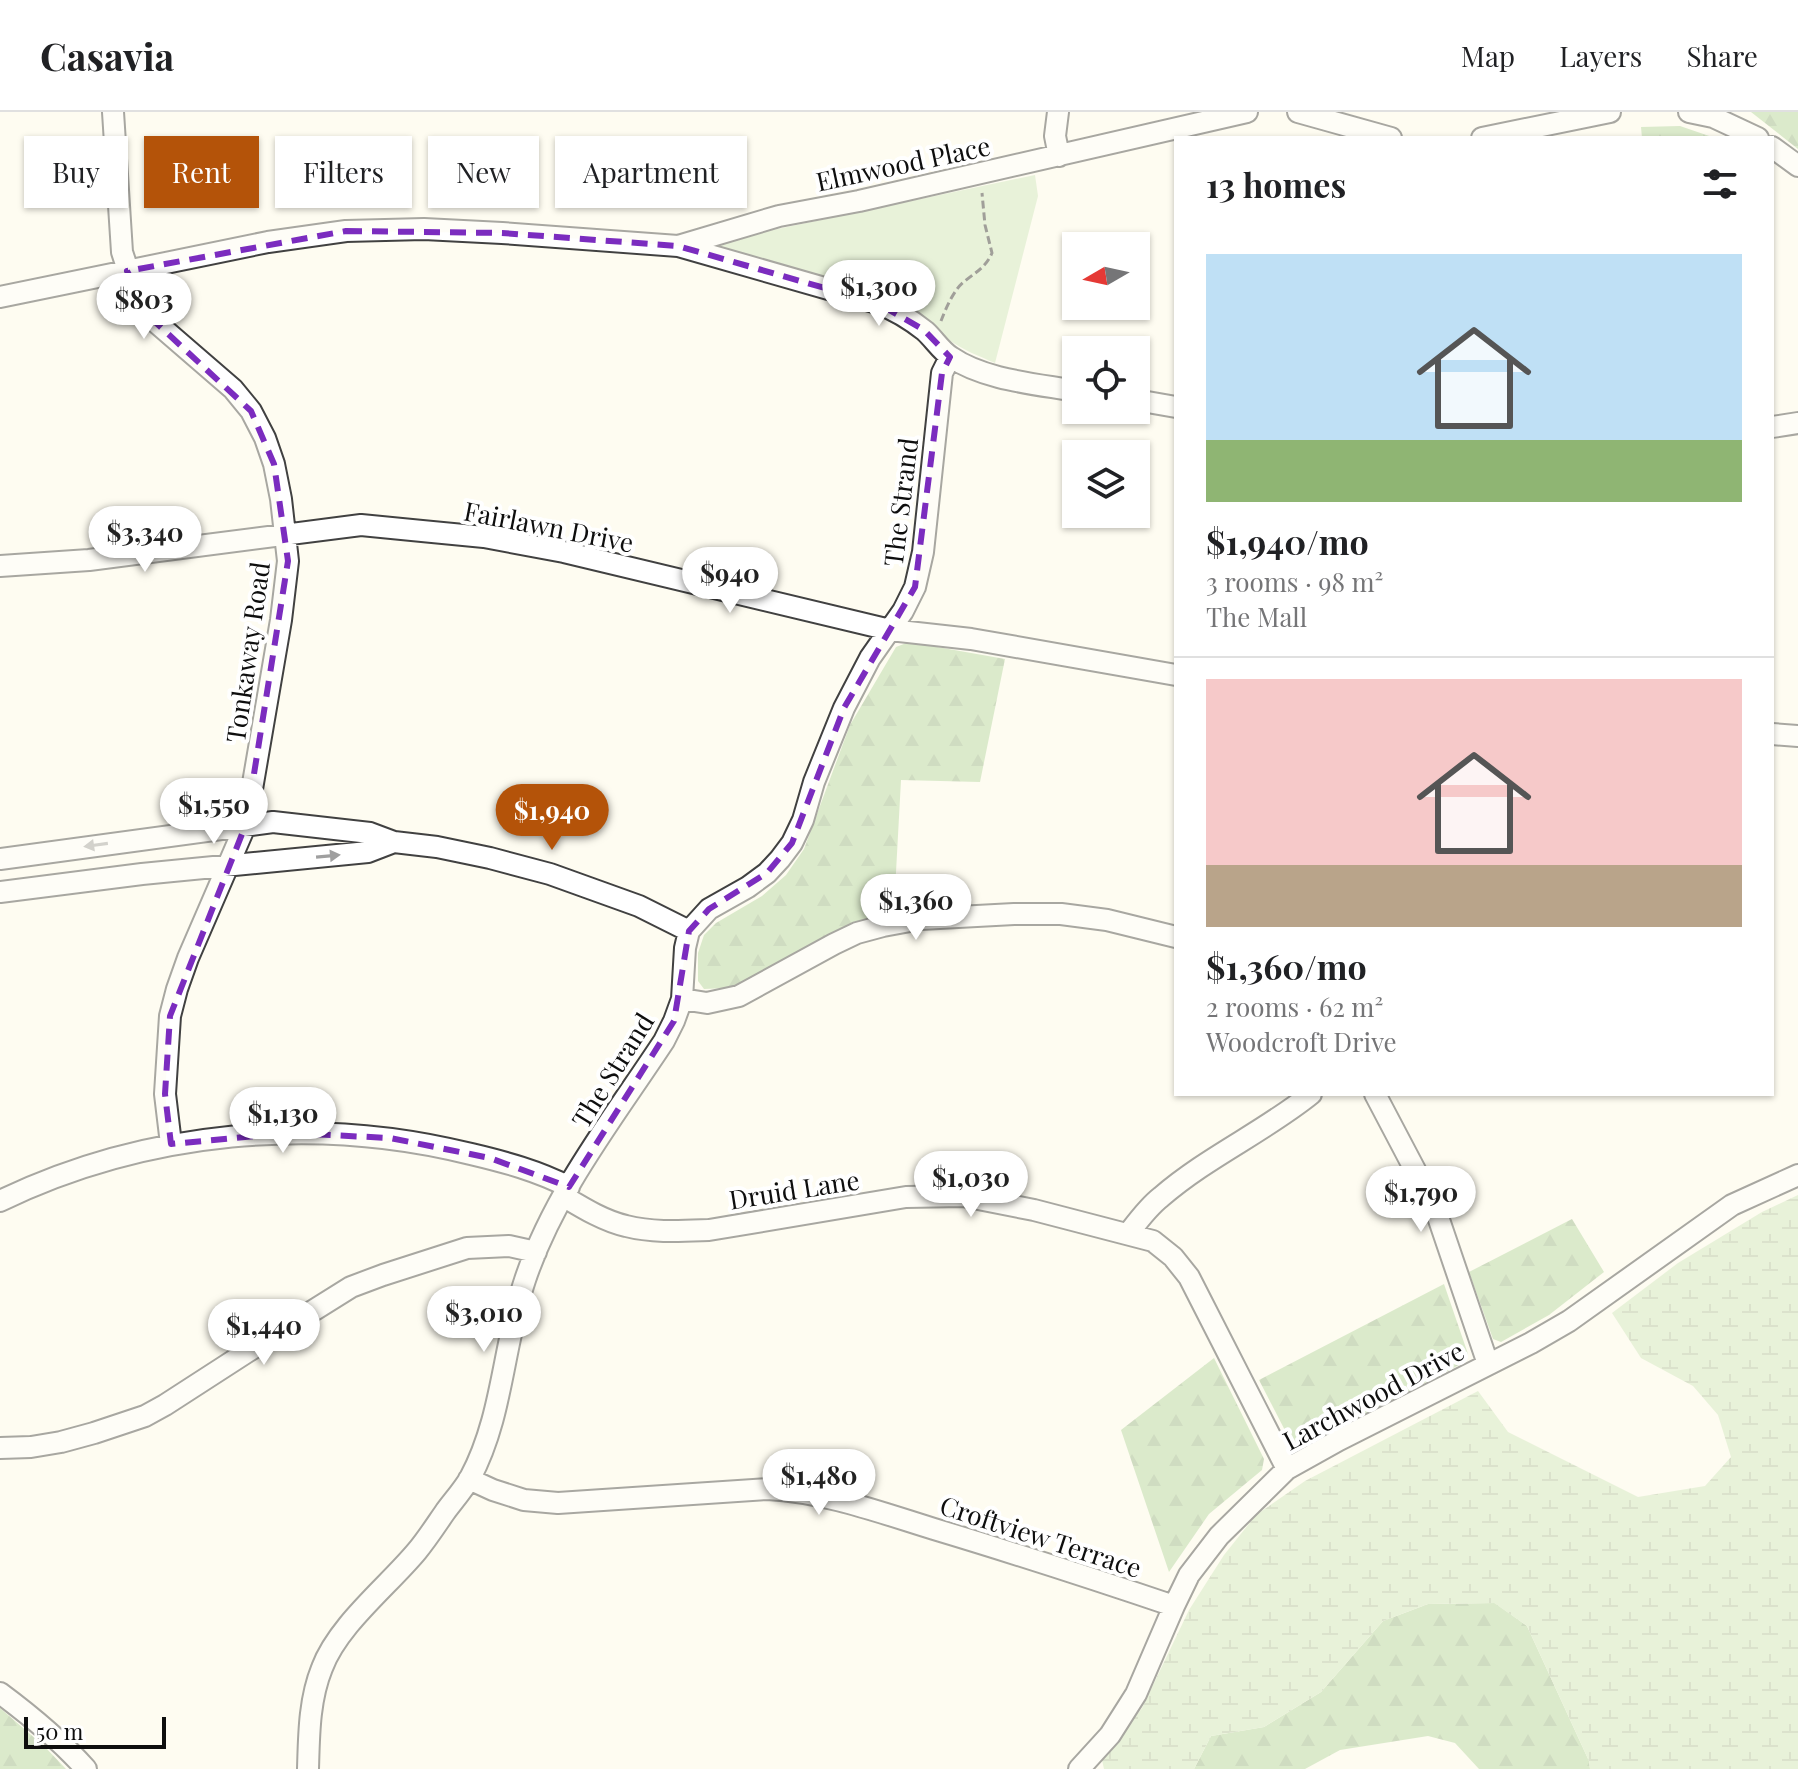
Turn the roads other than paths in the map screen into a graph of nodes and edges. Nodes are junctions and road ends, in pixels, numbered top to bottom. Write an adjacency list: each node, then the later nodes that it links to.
1 (113, 112): 14 (street, Tonkaway Road)
2 (1058, 112): 11 (street)
3 (1247, 112): 11 (street, Elmwood Place)
4 (1298, 112): 7 (street)
5 (1610, 112): 8 (street)
6 (1689, 112): 9 (street)
7 (1384, 136)
8 (1492, 136)
9 (1754, 136)
10 (1774, 148): 12 (street)
11 (1059, 156): 13 (street, Elmwood Place)
12 (1798, 166)
13 (678, 246): 14 (street, Elmwood Place); 16 (street)
14 (127, 271): 15 (street, Elmwood Place); 22 (street, Tonkaway Road)
15 (0, 297)
16 (950, 357): 17 (street); 24 (street, The Strand)
17 (1062, 388)
18 (1150, 402): 19 (street)
19 (1174, 407)
20 (1798, 423): 21 (street)
21 (1774, 427)
22 (286, 534): 23 (street, Fairlawn Drive); 24 (street, Fairlawn Drive); 28 (street, Tonkaway Road)
23 (0, 566)
24 (890, 630): 25 (street, Fairlawn Drive); 33 (street, The Strand)
25 (1174, 675)
26 (1774, 734): 27 (street)
27 (1798, 736)
28 (246, 824): 29 (street); 30 (street, one-way to 30); 31 (street, Tonkaway Road)
29 (394, 842): 31 (street, one-way to 29); 33 (street)
30 (0, 859)
31 (229, 865): 32 (street); 38 (street, Tonkaway Road)
32 (0, 892)
33 (689, 931): 35 (street, The Strand)
34 (1174, 937): 35 (street)
35 (682, 999): 40 (street, The Strand)
36 (1308, 1096): 42 (street)
37 (1376, 1096): 44 (street)
38 (171, 1144): 40 (street, Druid Lane); 41 (street, Druid Lane)
39 (1798, 1175): 44 (street, Larchwood Drive)
40 (566, 1191): 42 (street, Druid Lane); 43 (street, The Strand)
41 (0, 1201)
42 (1128, 1234): 46 (street, Druid Lane)
43 (536, 1252): 45 (street); 47 (street, The Strand)
44 (1488, 1364): 46 (street, Larchwood Drive)
45 (0, 1448)
46 (1287, 1469): 48 (street, Larchwood Drive)
47 (469, 1479): 48 (street, Croftview Terrace); 51 (street, The Strand)
48 (1174, 1606): 52 (street, Larchwood Drive)
49 (0, 1693): 50 (street)
50 (86, 1769)
51 (308, 1769)
52 (1079, 1769)

